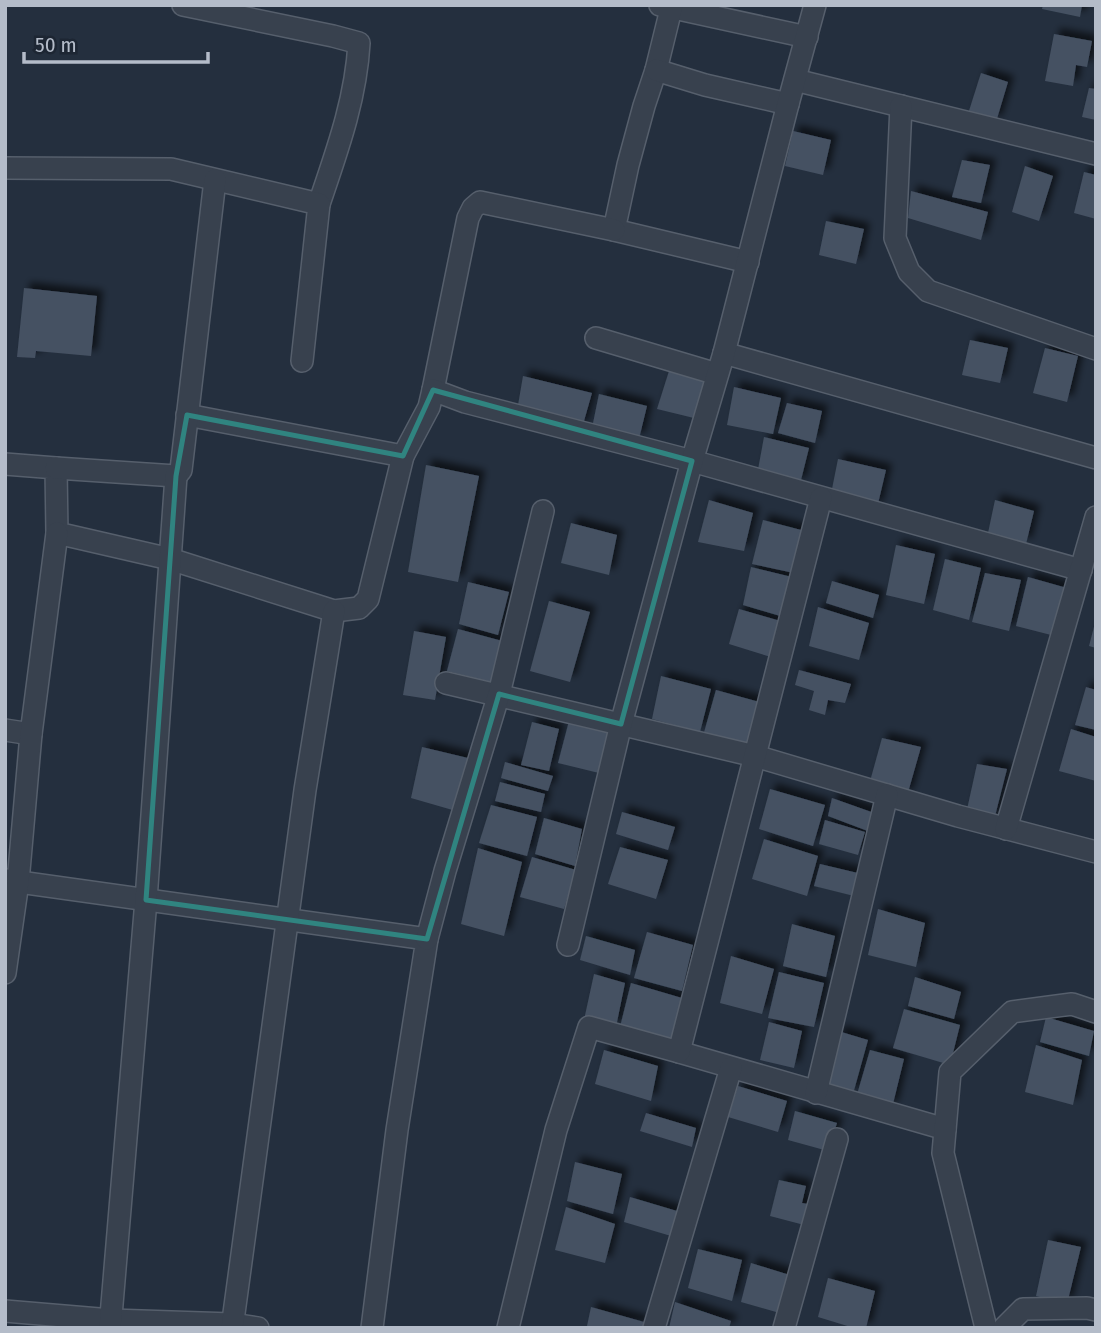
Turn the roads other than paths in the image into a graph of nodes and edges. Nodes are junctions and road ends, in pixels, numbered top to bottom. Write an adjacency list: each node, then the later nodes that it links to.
1 (183, 5): 12 (street)
2 (815, 5): 4 (street)
3 (668, 6): 4 (street); 5 (street)
4 (807, 37): 6 (street)
5 (656, 70): 7 (street); 13 (street)
6 (794, 80): 7 (street); 8 (street)
7 (788, 104): 14 (street)
8 (901, 106): 9 (street); 16 (street)
9 (1096, 154)
10 (5, 168): 11 (street)
11 (215, 180): 12 (street); 21 (street)
12 (319, 204): 18 (street)
13 (614, 230): 14 (street); 20 (street)
14 (747, 262): 17 (street)
15 (596, 338): 19 (street)
16 (1096, 349)
17 (724, 353): 19 (street); 23 (street)
18 (302, 362)
19 (718, 374): 24 (street)
20 (433, 390): 22 (street); 24 (street)
21 (187, 415): 22 (street); 27 (street)
22 (403, 456): 34 (street)
23 (1096, 458)
24 (692, 461): 28 (street); 37 (street)
25 (5, 464): 26 (street)
26 (56, 468): 27 (street); 31 (street)
27 (176, 476): 32 (street)
28 (821, 498): 33 (street); 40 (street)
29 (543, 511): 36 (street)
30 (1096, 517): 33 (street)
31 (57, 533): 32 (street); 39 (street)
32 (170, 559): 34 (street); 45 (street)
33 (1081, 570): 42 (street)
34 (334, 611): 46 (street)
35 (446, 683): 36 (street)
36 (499, 694): 37 (street); 47 (street)
37 (621, 724): 40 (street); 48 (street)
38 (5, 730): 39 (street)
39 (31, 734): 44 (street)
40 (755, 756): 41 (street); 51 (street)
41 (887, 795): 42 (street); 53 (street)
42 (1006, 829): 43 (street)
43 (1096, 852)
44 (12, 881): 45 (street); 49 (street)
45 (146, 900): 46 (street); 58 (street)
46 (287, 920): 47 (street); 59 (street)
47 (427, 939): 61 (street)
48 (568, 945)
49 (5, 973)
50 (1096, 1012): 54 (street)
51 (679, 1052): 52 (street); 62 (street)
52 (731, 1068): 53 (street); 63 (street)
53 (816, 1093): 54 (street)
54 (945, 1129): 65 (street)
55 (838, 1139): 64 (street)
56 (1096, 1310): 66 (street)
57 (5, 1311): 58 (street)
58 (111, 1324): 59 (street)
59 (232, 1326): 60 (street)
60 (258, 1328)
61 (372, 1328)
62 (508, 1328)
63 (654, 1328)
64 (784, 1328)
65 (986, 1328)
66 (1004, 1328)

